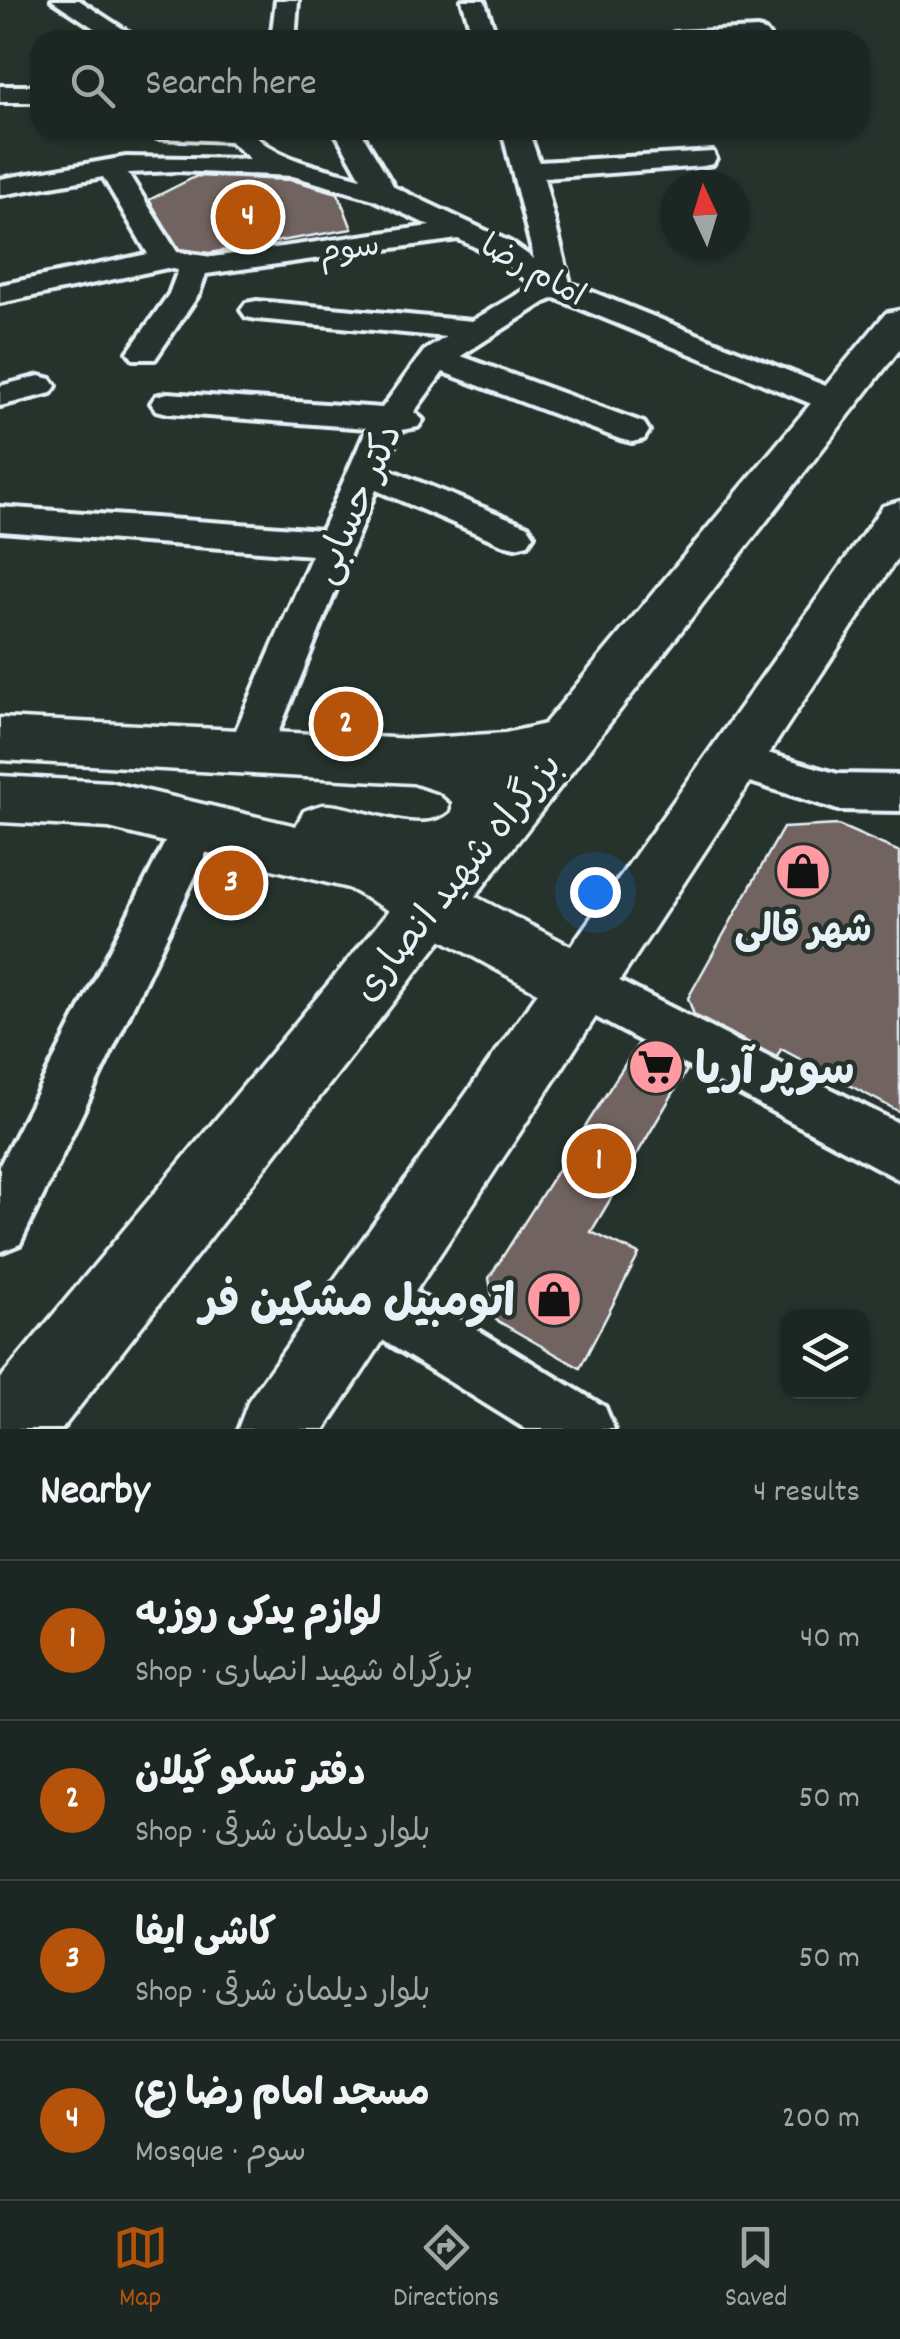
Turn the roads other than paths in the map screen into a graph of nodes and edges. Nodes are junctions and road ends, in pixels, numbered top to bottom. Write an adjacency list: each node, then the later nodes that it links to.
1 (63, 0): 5 (street)
2 (287, 0): 6 (street)
3 (502, 0): 4 (street)
4 (473, 1): 7 (street)
5 (112, 30)
6 (284, 30)
7 (483, 30)
8 (0, 94): 9 (street)
9 (30, 94)
10 (244, 140): 15 (street, امام رضا)
11 (352, 140): 18 (street)
12 (518, 140): 16 (street)
13 (703, 158): 16 (street)
14 (111, 167): 15 (street); 17 (street); 20 (street)
15 (301, 169): 18 (street, امام رضا)
16 (528, 171): 21 (street)
17 (0, 187)
18 (383, 192): 19 (street, امام رضا)
19 (462, 230): 20 (street, سوم); 21 (street, امام رضا)
20 (180, 263): 22 (street, سوم); 26 (street)
21 (556, 288): 25 (street, دکتر حسابی); 27 (street, دکتر حسابی); 30 (street, امام رضا)
22 (0, 294)
23 (257, 310): 25 (street)
24 (900, 322): 30 (main road, بزرگراه شهید انصاری)
25 (478, 331): 32 (street, دکتر حسابی)
26 (144, 352)
27 (450, 362): 32 (street, دکتر حسابی); 33 (street)
28 (39, 386): 29 (street)
29 (0, 396)
30 (836, 402): 40 (main road, بزرگراه شهید انصاری)
31 (168, 403): 32 (street)
32 (398, 419): 34 (street, دکتر حسابی); 38 (street, دکتر حسابی)
33 (632, 431)
34 (382, 478): 37 (street); 41 (street, دکتر حسابی)
35 (900, 517): 42 (main road)
36 (0, 518): 38 (street)
37 (515, 535)
38 (335, 544): 41 (street, دکتر حسابی)
39 (0, 740): 41 (main road)
40 (564, 741): 43 (main road); 48 (main road, بزرگراه شهید انصاری)
41 (259, 754): 43 (main road)
42 (734, 760): 44 (street); 49 (main road)
43 (412, 761): 46 (main road)
44 (900, 793)
45 (0, 799): 46 (main road)
46 (109, 805): 47 (main road)
47 (195, 828): 48 (main road); 51 (street)
48 (432, 905): 49 (main road); 53 (main road, بزرگراه شهید انصاری)
49 (582, 984): 50 (street); 52 (main road)
50 (900, 1153)
51 (0, 1224)
52 (368, 1297): 54 (main road); 55 (street)
53 (12, 1429)
54 (278, 1429)
55 (583, 1429)

